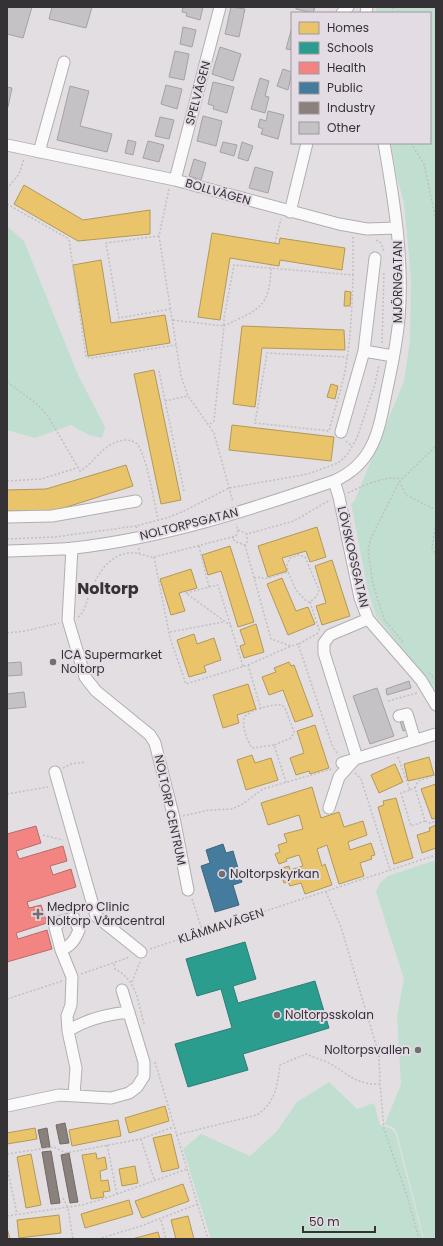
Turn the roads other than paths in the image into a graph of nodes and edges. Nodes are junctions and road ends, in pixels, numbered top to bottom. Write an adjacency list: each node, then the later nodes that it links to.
1 (220, 7): 7 (street, SPELVÄGEN)
2 (64, 62): 6 (street)
3 (307, 144): 8 (street)
4 (384, 144): 9 (street, MJÖRNGATAN)
5 (7, 145): 6 (street, BOLLVÄGEN)
6 (39, 152): 7 (street, BOLLVÄGEN)
7 (173, 180): 8 (street, BOLLVÄGEN)
8 (286, 214): 9 (street, BOLLVÄGEN)
9 (397, 228): 12 (street, MJÖRNGATAN)
10 (379, 257): 11 (street)
11 (364, 351): 12 (street); 13 (street)
12 (393, 356): 14 (street, MJÖRNGATAN)
13 (341, 432)
14 (362, 463): 15 (street, NOLTORPSGATAN)
15 (334, 481): 18 (street, NOLTORPSGATAN); 20 (street, LÖVSKOGSGATAN)
16 (136, 500): 17 (street)
17 (7, 517)
18 (72, 548): 19 (street, NOLTORPSGATAN); 28 (street, NOLTORP CENTRUM)
19 (7, 550)
20 (368, 619): 21 (street, LÖVSKOGSGATAN); 25 (street)
21 (436, 705)
22 (399, 716): 24 (street)
23 (436, 734): 24 (street)
24 (415, 740): 25 (street)
25 (350, 762): 27 (street)
26 (54, 772): 30 (street)
27 (329, 808)
28 (188, 890)
29 (61, 950): 33 (street)
30 (142, 956)
31 (122, 990): 32 (street)
32 (129, 1012): 33 (street); 34 (street)
33 (68, 1031): 34 (street)
34 (74, 1095): 35 (street)
35 (7, 1106)

